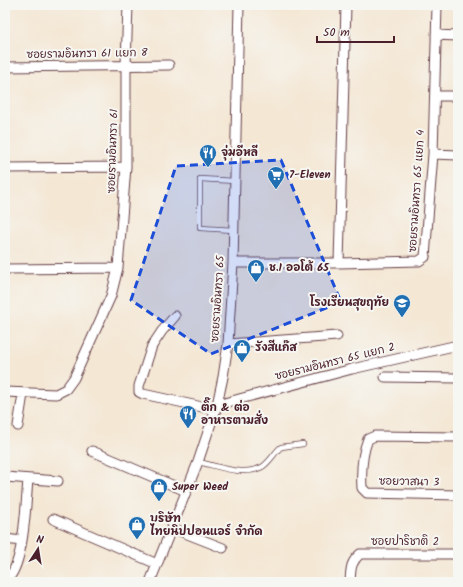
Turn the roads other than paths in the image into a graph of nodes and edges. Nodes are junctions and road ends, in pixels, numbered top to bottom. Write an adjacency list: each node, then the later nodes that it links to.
1 (128, 5): 7 (street, ซอยรามอินทรา 61)
2 (239, 5): 16 (street, ซอยรามอินทรา 65)
3 (346, 5): 19 (street)
4 (437, 5): 5 (street, ซอยรามอินทรา 65 แยก 4)
5 (436, 35): 6 (street); 10 (street, ซอยรามอินทรา 65 แยก 4)
6 (458, 36)
7 (126, 65): 8 (street, ซอยรามอินทรา 61 แยก 8); 9 (street, ซอยรามอินทรา 61 แยก 8); 14 (street, ซอยรามอินทรา 61)
8 (169, 65)
9 (5, 67)
10 (435, 96): 11 (street); 12 (street, ซอยรามอินทรา 65 แยก 4)
11 (458, 96)
12 (433, 154): 13 (street); 19 (street, ซอยรามอินทรา 65 แยก 4)
13 (458, 155)
14 (126, 167): 15 (street); 20 (street, ซอยรามอินทรา 61)
15 (5, 168)
16 (235, 181): 17 (street, ซอยรามอินทรา 65); 17 (lane)
17 (234, 230): 18 (street, ซอยรามอินทรา 65)
18 (233, 263): 19 (street, ซอยรามอินทรา 65 แยก 4); 24 (street, ซอยรามอินทรา 65)
19 (339, 263)
20 (118, 268): 21 (street); 29 (street, ซอยรามอินทรา 61)
21 (5, 269)
22 (175, 316): 30 (street)
23 (337, 336): 24 (street)
24 (228, 344): 30 (street, ซอยรามอินทรา 65)
25 (458, 345): 30 (street, ซอยรามอินทรา 65 แยก 2)
26 (385, 377): 27 (street)
27 (458, 378)
28 (5, 392): 29 (street, ซอยรามอินทรา 61)
29 (23, 394): 31 (street)
30 (217, 407): 35 (street, ซอยรามอินทรา 65)
31 (18, 426)
32 (458, 437): 40 (street, ซอยวาสนา 3)
33 (303, 444): 35 (lane)
34 (92, 452): 39 (street)
35 (198, 462): 39 (street, ซอยรามอินทรา 65)
36 (5, 477): 37 (street)
37 (28, 480): 38 (street); 44 (street)
38 (58, 481)
39 (186, 491): 42 (street, ซอยรามอินทรา 65)
40 (458, 495)
41 (52, 519): 47 (street)
42 (172, 528): 45 (street); 47 (street, ซอยรามอินทรา 65)
43 (5, 539): 44 (street)
44 (22, 541): 48 (street)
45 (223, 548)
46 (458, 554): 50 (street, ซอยปาริชาติ 2)
47 (157, 564): 49 (street, ซอยรามอินทรา 65)
48 (5, 577)
49 (150, 582)
50 (350, 582)

